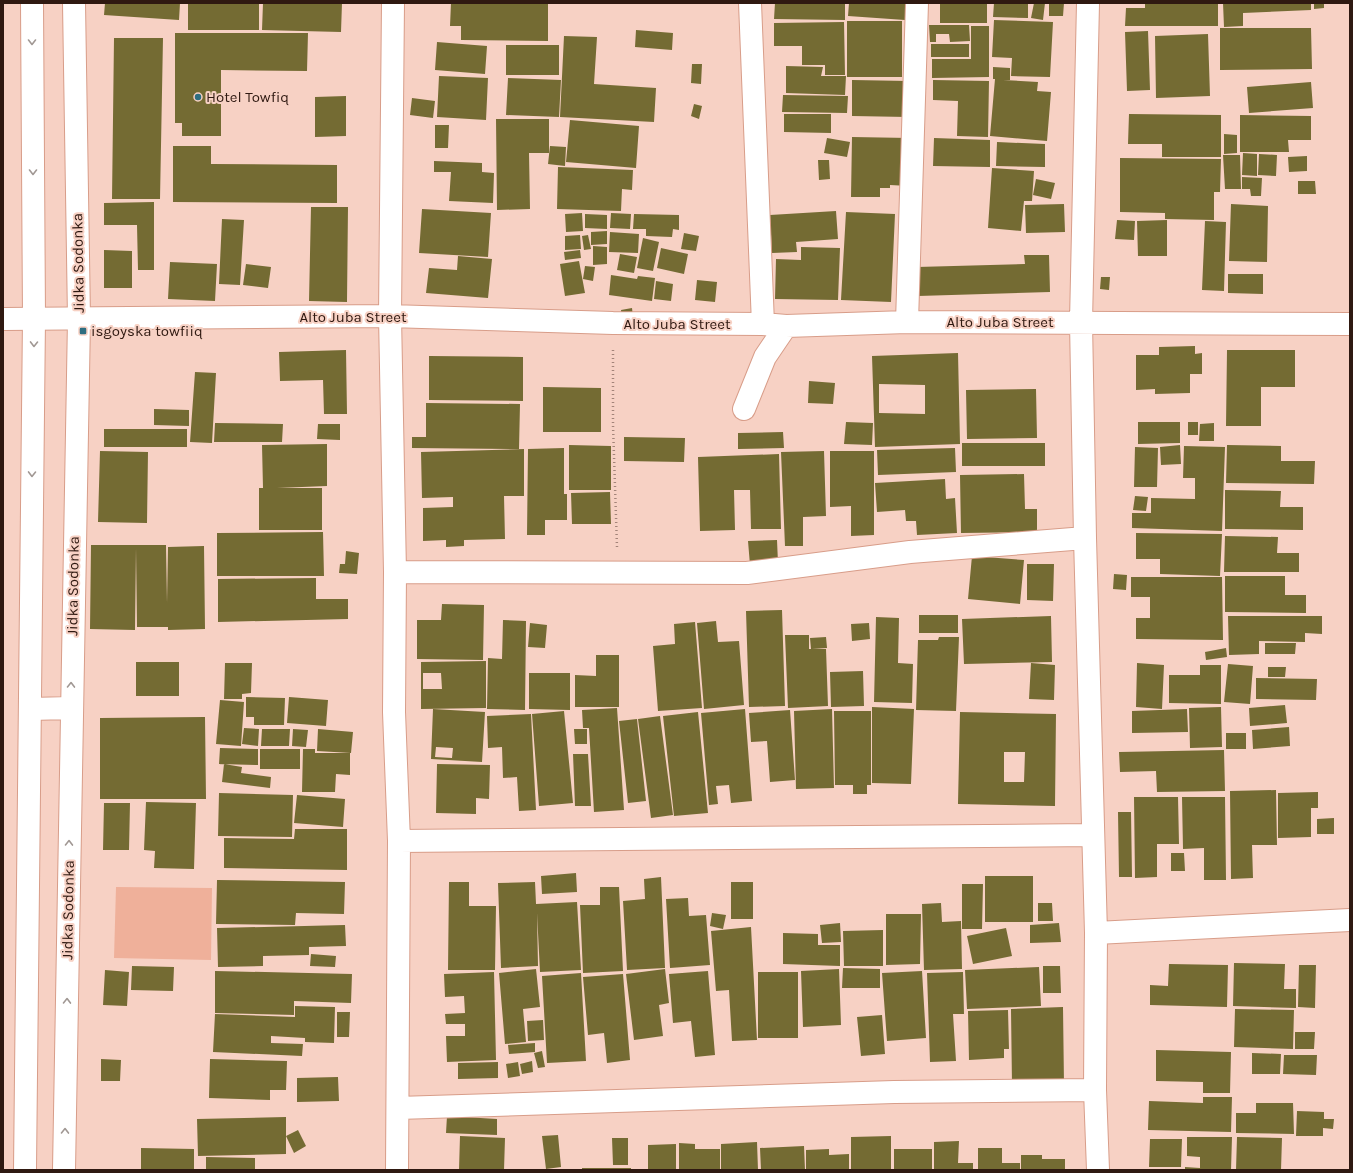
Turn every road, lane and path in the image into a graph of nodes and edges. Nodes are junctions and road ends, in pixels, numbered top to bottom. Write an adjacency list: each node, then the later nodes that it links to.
1 (32, 3): 8 (street, one-way to 8)
2 (74, 3): 10 (street, Jidka Sodonka)
3 (393, 3): 7 (street)
4 (750, 3): 14 (street)
5 (917, 3): 11 (street)
6 (1088, 3): 12 (street)
7 (390, 316): 10 (street, Alto Juba Street); 13 (street, Alto Juba Street); 19 (street)
8 (34, 318): 9 (street, Alto Juba Street); 10 (street, Alto Juba Street); 22 (street, one-way to 22)
9 (3, 319)
10 (78, 319): 21 (street, Jidka Sodonka, one-way to 10)
11 (907, 322): 12 (street, Alto Juba Street); 16 (street, Alto Juba Street)
12 (1081, 322): 15 (street, Alto Juba Street); 18 (street)
13 (613, 323): 14 (street, Alto Juba Street); 20 (path)
14 (763, 324): 16 (street, Alto Juba Street)
15 (1350, 324)
16 (786, 326): 17 (street)
17 (744, 409)
18 (1085, 538): 20 (street); 23 (street)
19 (395, 572): 20 (street); 24 (street)
20 (618, 573)
21 (71, 708): 22 (street); 30 (street, Jidka Sodonka, one-way to 21)
22 (30, 709): 29 (street)
23 (1093, 835): 24 (street); 26 (street)
24 (399, 841): 28 (street)
25 (1350, 920): 26 (street)
26 (1096, 933): 27 (street)
27 (1095, 1090): 28 (street); 32 (street)
28 (398, 1108): 31 (street)
29 (25, 1170)
30 (64, 1170)
31 (396, 1170)
32 (1098, 1170)

